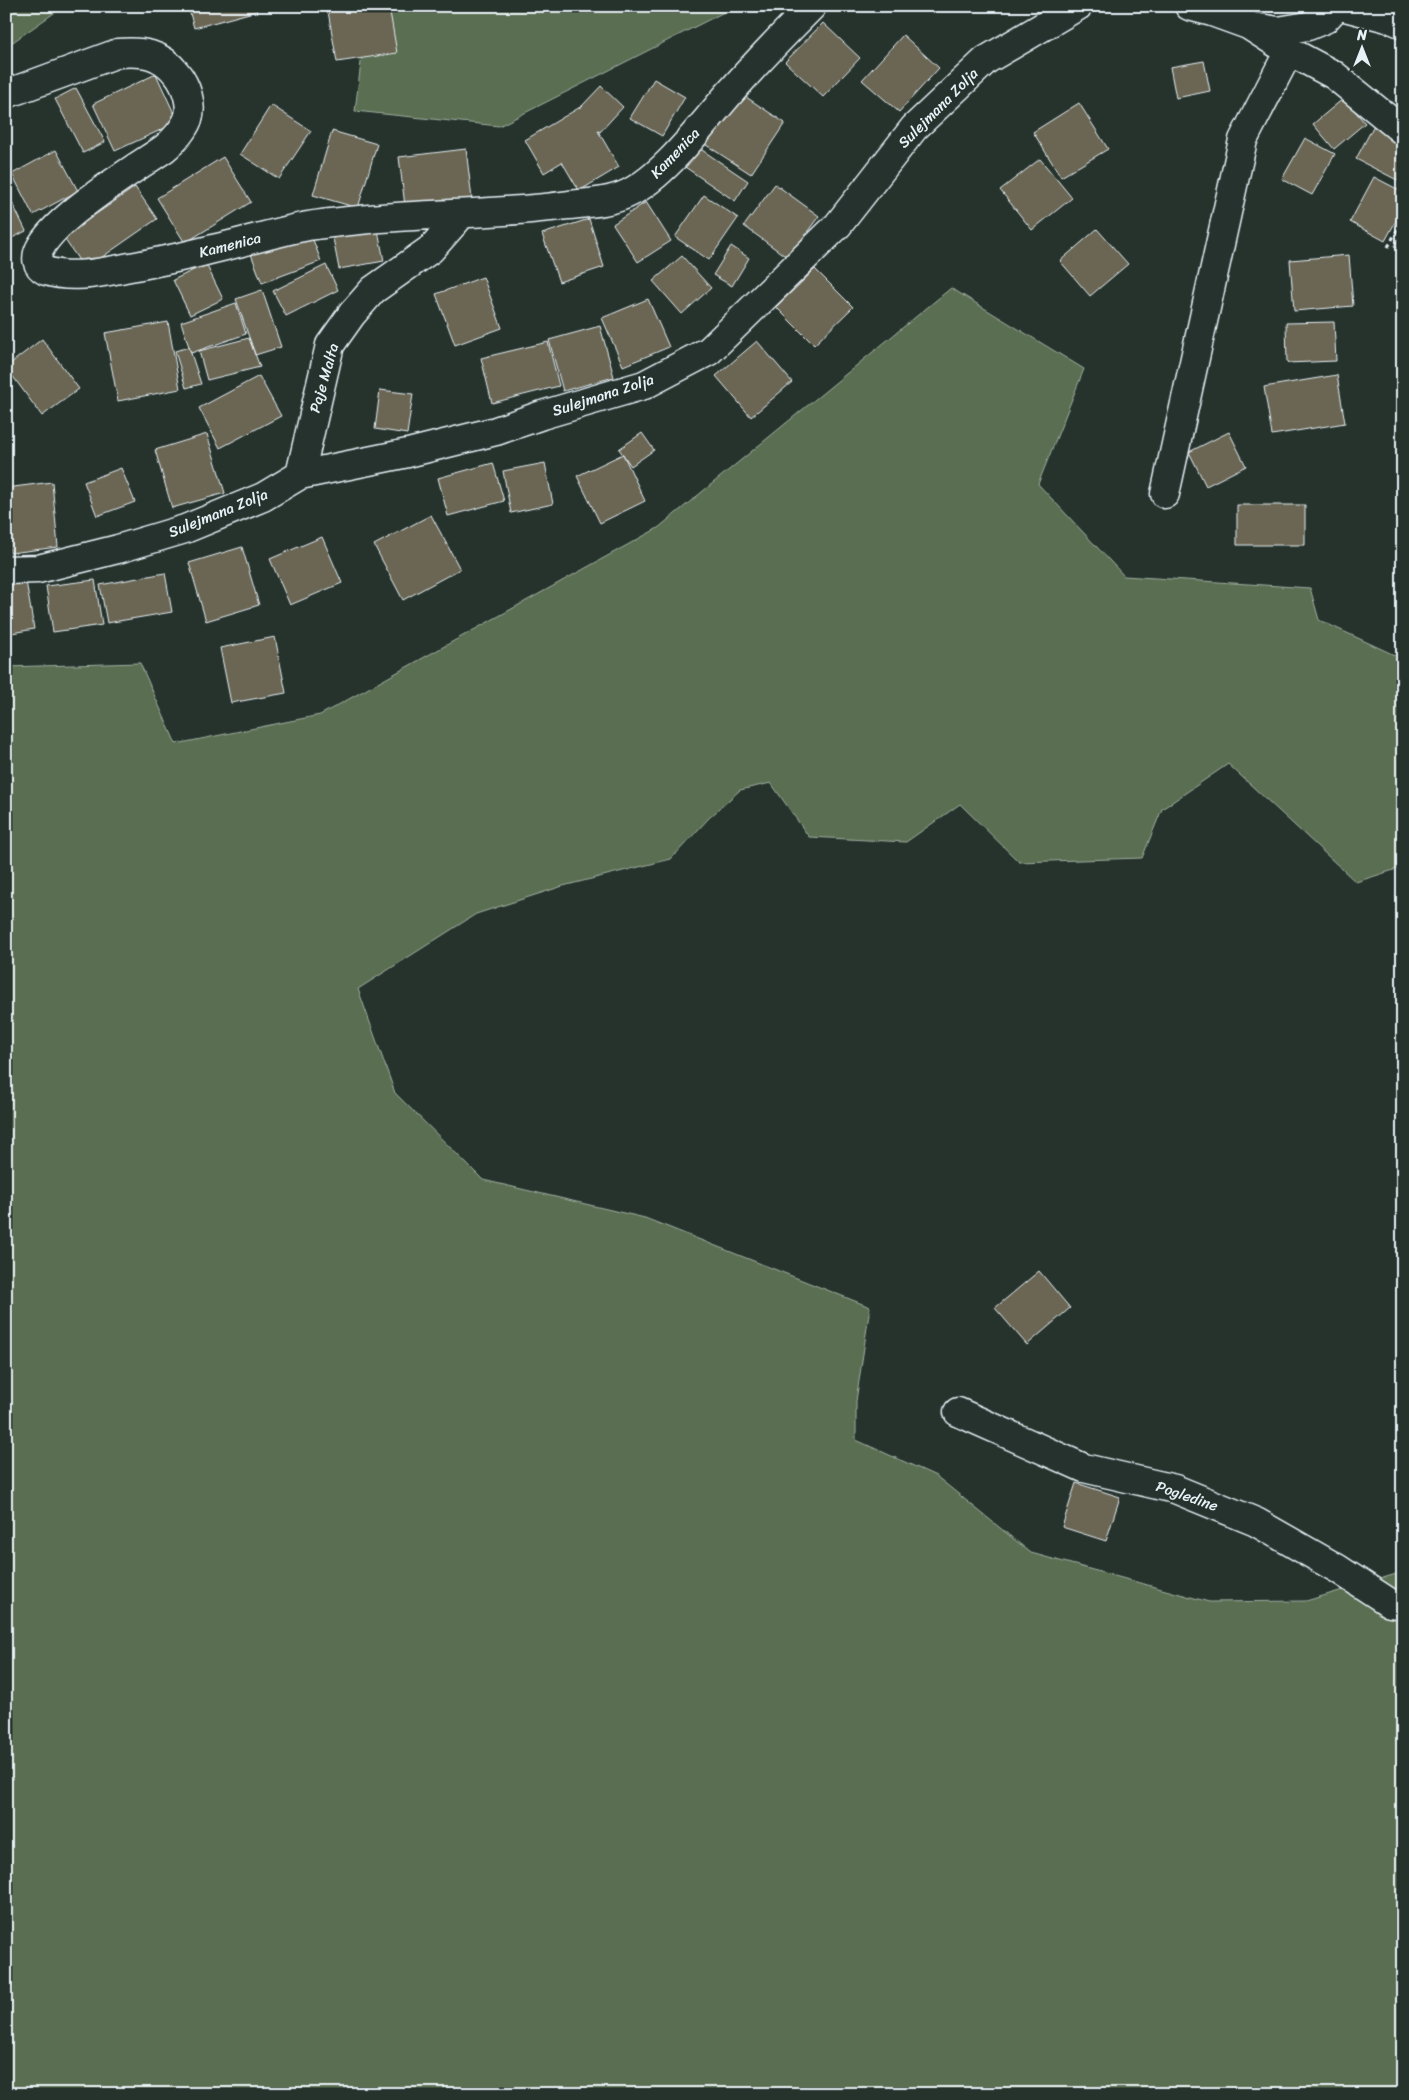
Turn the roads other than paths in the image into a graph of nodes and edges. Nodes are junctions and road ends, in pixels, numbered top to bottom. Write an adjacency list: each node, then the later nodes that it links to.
1 (812, 6): 11 (street, Kamenica)
2 (1078, 6): 12 (street, Sulejmana Zolja)
3 (1188, 6): 7 (street)
4 (1337, 6): 7 (street)
5 (1341, 6): 6 (street)
6 (1403, 24)
7 (1248, 25): 8 (street)
8 (1289, 51): 10 (street); 13 (street)
9 (6, 94): 11 (street, Kamenica)
10 (1403, 131)
11 (461, 215): 12 (street, Paje Malta)
12 (300, 475): 14 (street, Sulejmana Zolja)
13 (1165, 494)
14 (6, 570)
15 (958, 1412): 16 (street, Pogledine)
16 (1403, 1605)

